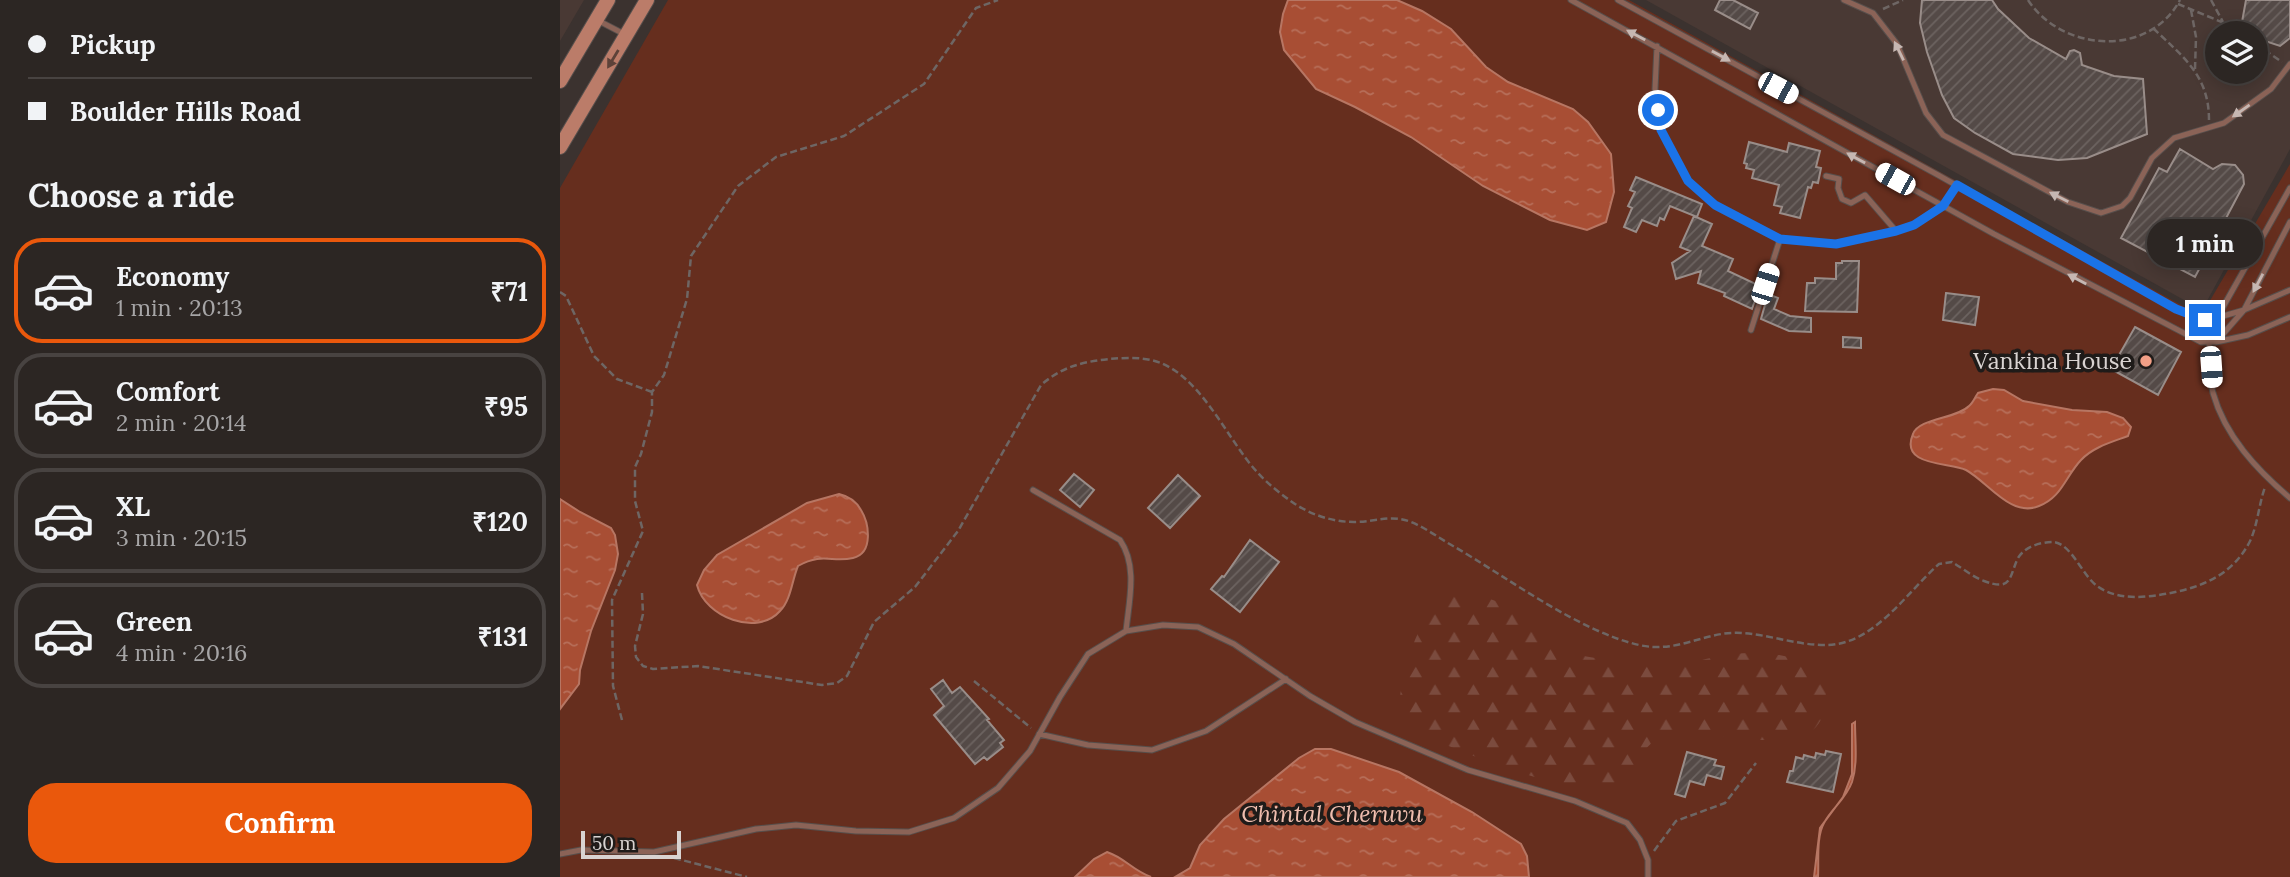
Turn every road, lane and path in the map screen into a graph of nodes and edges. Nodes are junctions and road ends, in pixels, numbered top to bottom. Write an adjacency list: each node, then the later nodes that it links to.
1 (608, 0): 14 (main road)
2 (647, 0): 18 (main road)
3 (998, 0): 40 (path)
4 (1571, 0): 19 (lane, one-way to 4)
5 (1618, 0): 27 (lane, one-way to 27)
6 (1844, 0): 13 (lane)
7 (1903, 0): 13 (path)
8 (2028, 0): 17 (path)
9 (2180, 0): 11 (path)
10 (2211, 0): 16 (path)
11 (2178, 4): 12 (path); 17 (path)
12 (2190, 9): 15 (path); 22 (path)
13 (1873, 13): 24 (lane, one-way to 13)
14 (597, 20): 18 (lane); 23 (main road)
15 (2219, 21)
16 (2223, 21)
17 (2153, 28): 22 (path)
18 (627, 35): 25 (main road, one-way to 25)
19 (1657, 47): 29 (lane, one-way to 19); 32 (lane)
20 (2268, 52): 21 (path)
21 (2289, 66): 24 (lane, one-way to 24)
22 (2195, 69): 24 (path)
23 (560, 81)
24 (2209, 128)
25 (560, 147)
26 (1826, 176): 31 (lane)
27 (1957, 185): 29 (lane); 37 (lane)
28 (2290, 188): 37 (lane)
29 (1943, 206): 31 (lane); 39 (lane, one-way to 29)
30 (2290, 222): 35 (lane, one-way to 35)
31 (1896, 231): 32 (lane)
32 (1780, 239): 38 (lane)
33 (2290, 290): 35 (lane)
34 (560, 292): 40 (path)
35 (2244, 310): 37 (lane); 39 (lane)
36 (2290, 317): 39 (lane)
37 (2213, 319): 39 (lane)
38 (1751, 330)
39 (2213, 343): 41 (lane)
40 (652, 392): 48 (path)
41 (2268, 478): 43 (lane); 44 (path)
42 (1033, 490): 45 (lane)
43 (2290, 498)
44 (642, 593)
45 (1126, 631): 46 (lane); 49 (lane)
46 (1286, 679): 49 (lane); 53 (lane)
47 (974, 681): 49 (path)
48 (622, 720)
49 (1039, 734): 51 (lane)
50 (1756, 763): 53 (path)
51 (654, 852): 52 (lane); 54 (path)
52 (560, 855)
53 (1648, 860): 55 (lane)
54 (747, 877)
55 (1648, 877)

